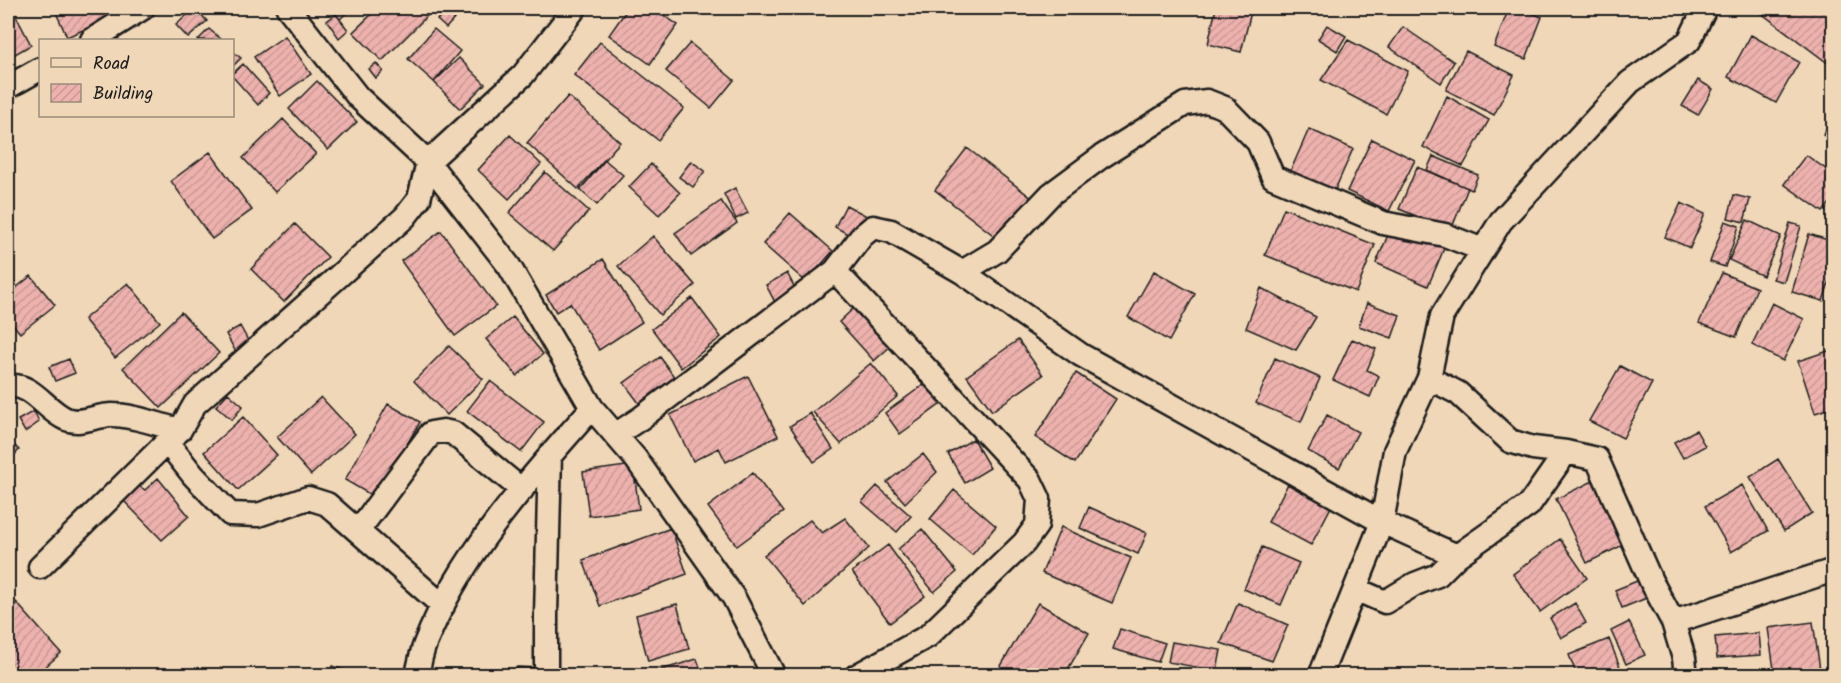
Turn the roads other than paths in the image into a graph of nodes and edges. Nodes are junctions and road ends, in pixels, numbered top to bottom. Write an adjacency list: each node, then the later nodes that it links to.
1 (143, 8): 5 (street)
2 (288, 8): 8 (street)
3 (575, 8): 8 (street)
4 (1705, 8): 9 (street)
5 (94, 39)
6 (39, 70): 7 (street)
7 (8, 87)
8 (428, 162): 14 (street); 16 (street)
9 (1483, 250): 11 (street); 12 (street)
10 (835, 271): 11 (street); 15 (street); 31 (street)
11 (962, 272): 20 (street)
12 (1429, 378): 17 (street); 20 (street)
13 (8, 386): 16 (street)
14 (592, 408): 15 (street); 18 (street)
15 (615, 435): 30 (street)
16 (174, 436): 21 (street); 23 (street)
17 (1566, 452): 22 (street); 27 (street)
18 (550, 454): 19 (street); 29 (street)
19 (522, 490): 21 (street); 26 (street)
20 (1382, 522): 22 (street); 25 (street)
21 (357, 531): 26 (street)
22 (1457, 556): 25 (street)
23 (40, 567)
24 (1833, 570): 27 (street)
25 (1355, 589): 32 (street)
26 (443, 606): 28 (street)
27 (1673, 622): 33 (street)
28 (417, 675)
29 (546, 675)
30 (774, 675)
31 (856, 675)
32 (1320, 675)
33 (1686, 675)

